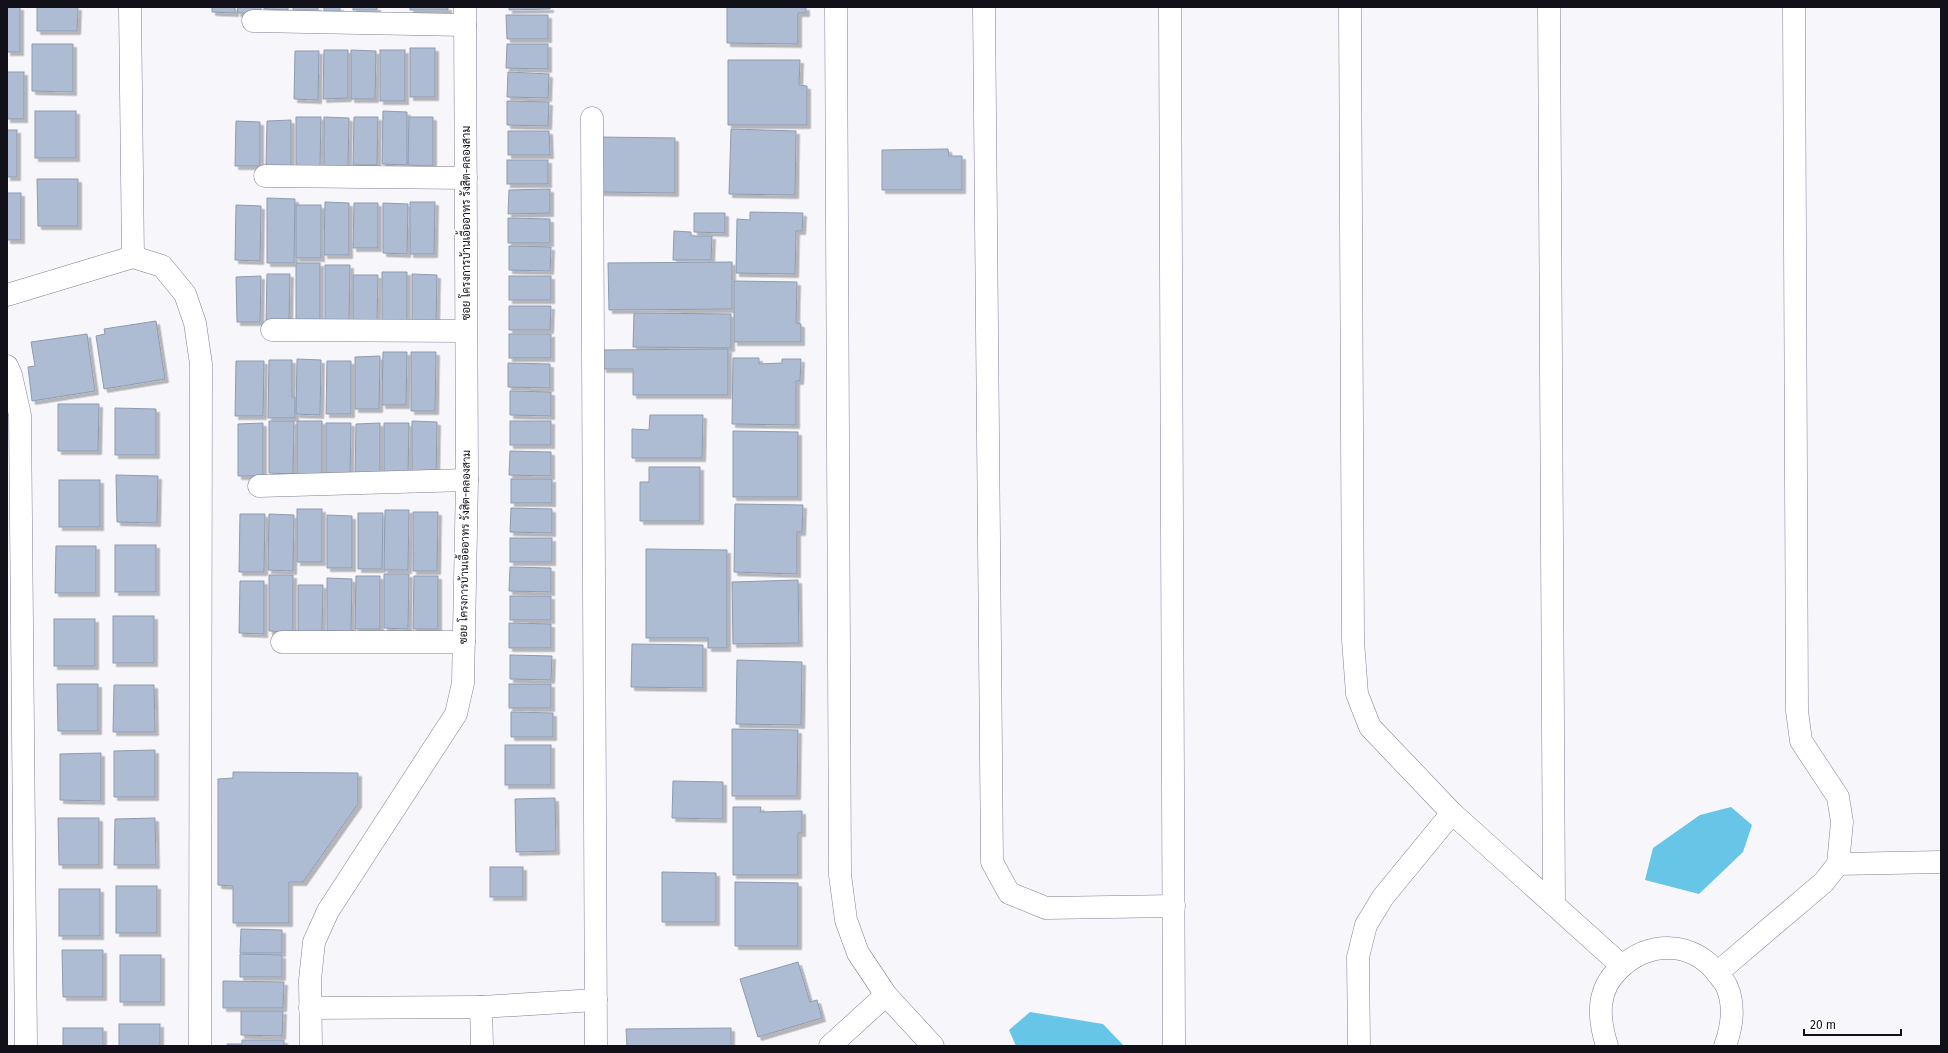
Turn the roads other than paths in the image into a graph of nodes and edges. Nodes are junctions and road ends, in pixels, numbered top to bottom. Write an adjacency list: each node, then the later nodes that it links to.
1 (130, 7): 13 (street)
2 (836, 7): 29 (street)
3 (984, 7): 26 (street)
4 (1170, 7): 26 (street)
5 (1350, 7): 22 (street)
6 (1549, 7): 25 (street)
7 (1794, 7): 24 (street)
8 (465, 16): 9 (street); 12 (street, ซอย โครงการบ้านเอื้ออาทร รังสิต-คลองสาม)
9 (253, 21)
10 (592, 118): 30 (street)
11 (265, 176): 12 (street)
12 (466, 178): 16 (street, ซอย โครงการบ้านเอื้ออาทร รังสิต-คลองสาม)
13 (133, 257): 14 (street); 34 (street)
14 (7, 295)
15 (272, 330): 16 (street)
16 (466, 331): 18 (street, ซอย โครงการบ้านเอื้ออาทร รังสิต-คลองสาม)
17 (7, 366): 33 (street)
18 (467, 480): 19 (street); 21 (street, ซอย โครงการบ้านเอื้ออาทร รังสิต-คลองสาม)
19 (259, 486)
20 (282, 642): 21 (street)
21 (464, 642): 32 (street, ซอย โครงการบ้านเอื้ออาทร รังสิต-คลองสาม)
22 (1452, 813): 25 (street); 41 (street)
23 (1941, 862): 24 (street)
24 (1838, 864): 28 (street)
25 (1554, 904): 27 (street)
26 (1174, 906): 40 (street)
27 (1622, 966): 28 (street); 42 (street)
28 (1717, 973): 43 (street)
29 (886, 995): 38 (street); 39 (street)
30 (596, 1000): 31 (street); 37 (street)
31 (481, 1007): 32 (street); 36 (street)
32 (310, 1008): 35 (street, ซอย โครงการบ้านเอื้ออาทร รังสิต-คลองสาม)
33 (26, 1046)
34 (200, 1046)
35 (311, 1046)
36 (482, 1046)
37 (596, 1046)
38 (830, 1046)
39 (933, 1046)
40 (1174, 1046)
41 (1359, 1046)
42 (1607, 1046)
43 (1725, 1046)

